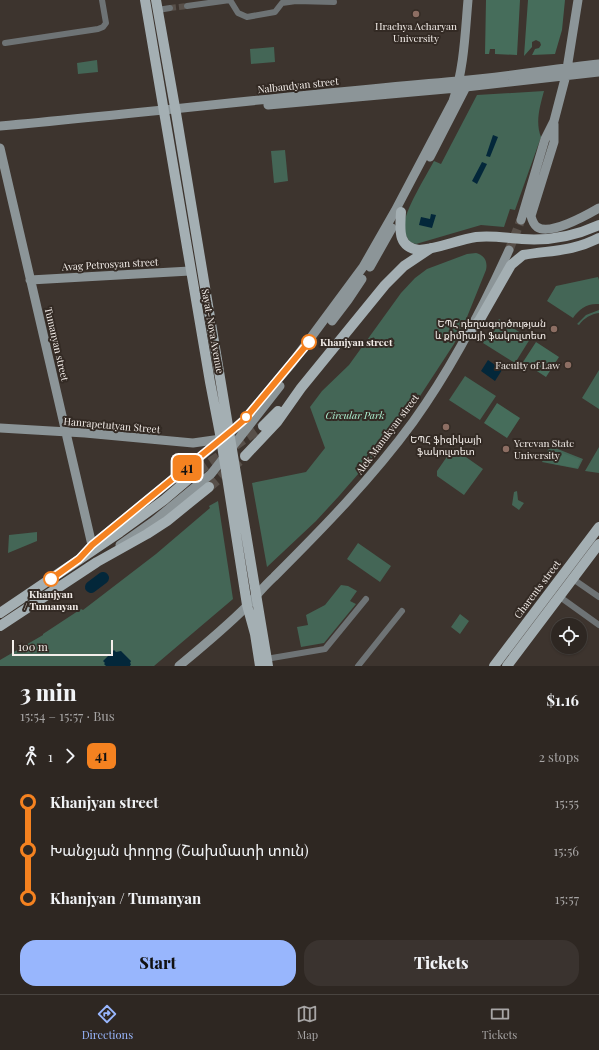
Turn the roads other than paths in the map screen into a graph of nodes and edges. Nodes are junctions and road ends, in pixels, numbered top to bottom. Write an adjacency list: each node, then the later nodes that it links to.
1 (102, 0): 9 (street)
2 (144, 0): 15 (main road, Sayat-Nova Avenue)
3 (468, 0): 13 (main road)
4 (578, 0): 11 (main road)
5 (334, 2): 7 (street)
6 (157, 5): 8 (street); 14 (main road, Sayat-Nova Avenue)
7 (187, 6)
8 (170, 8)
9 (5, 42)
10 (599, 64): 11 (main road, Nalbandyan street)
11 (566, 71): 12 (main road, Nalbandyan street); 13 (main road, Nalbandyan street); 16 (main road)
12 (599, 72)
13 (461, 85): 14 (main road, Nalbandyan street); 21 (main road); 34 (main road)
14 (176, 111): 15 (main road, Nalbandyan street); 34 (main road, Sayat-Nova Avenue)
15 (164, 112): 17 (main road, Nalbandyan street); 18 (main road, Nalbandyan street); 27 (main road, Sayat-Nova Avenue)
16 (554, 122): 20 (main road); 22 (main road)
17 (0, 126)
18 (0, 130)
19 (0, 148): 28 (main road, Tumanyan street)
20 (599, 208)
21 (401, 212): 25 (main road); 35 (main road)
22 (521, 220)
23 (599, 224): 25 (main road)
24 (599, 238): 29 (main road)
25 (431, 248): 30 (main road)
26 (509, 250): 29 (main road, Alek Manukyan street)
27 (190, 271): 28 (main road, Avag Petrosyan street); 34 (main road, Sayat-Nova Avenue)
28 (30, 280): 33 (main road, Tumanyan street)
29 (467, 334): 48 (main road, Alek Manukyan street)
30 (301, 388): 31 (main road); 37 (main road)
31 (263, 426)
32 (0, 428): 33 (main road, Hanrapetutyan Street)
33 (66, 432): 34 (main road, Hanrapetutyan Street); 44 (main road, Tumanyan street)
34 (226, 436): 35 (main road, Sayat-Nova Avenue); 36 (main road); 38 (main road, Sayat-Nova Avenue)
35 (232, 447): 38 (main road); 48 (main road, Sayat-Nova Avenue)
36 (201, 456): 39 (main road); 44 (main road)
37 (245, 456)
38 (224, 457): 39 (main road); 52 (main road, Sayat-Nova Avenue)
39 (214, 470): 46 (main road)
40 (198, 471): 45 (main road)
41 (209, 487): 46 (main road)
42 (599, 527): 61 (main road, Charents street)
43 (599, 544): 47 (main road)
44 (92, 545): 45 (main road)
45 (79, 559): 54 (main road)
46 (96, 562): 56 (main road)
47 (573, 579): 49 (main road); 50 (street)
48 (256, 595): 52 (main road, Alek Manukyan street); 58 (main road, Sayat-Nova Avenue)
49 (560, 597): 55 (street); 62 (main road)
50 (599, 597)
51 (366, 599): 58 (street)
52 (247, 602): 57 (main road, Alek Manukyan street); 58 (main road, Sayat-Nova Avenue)
53 (402, 611): 60 (street)
54 (0, 613)
55 (599, 624)
56 (0, 626)
57 (182, 664): 59 (main road, Alek Manukyan street)
58 (265, 664)
59 (172, 666)
60 (358, 666)
61 (494, 666)
62 (508, 666)

